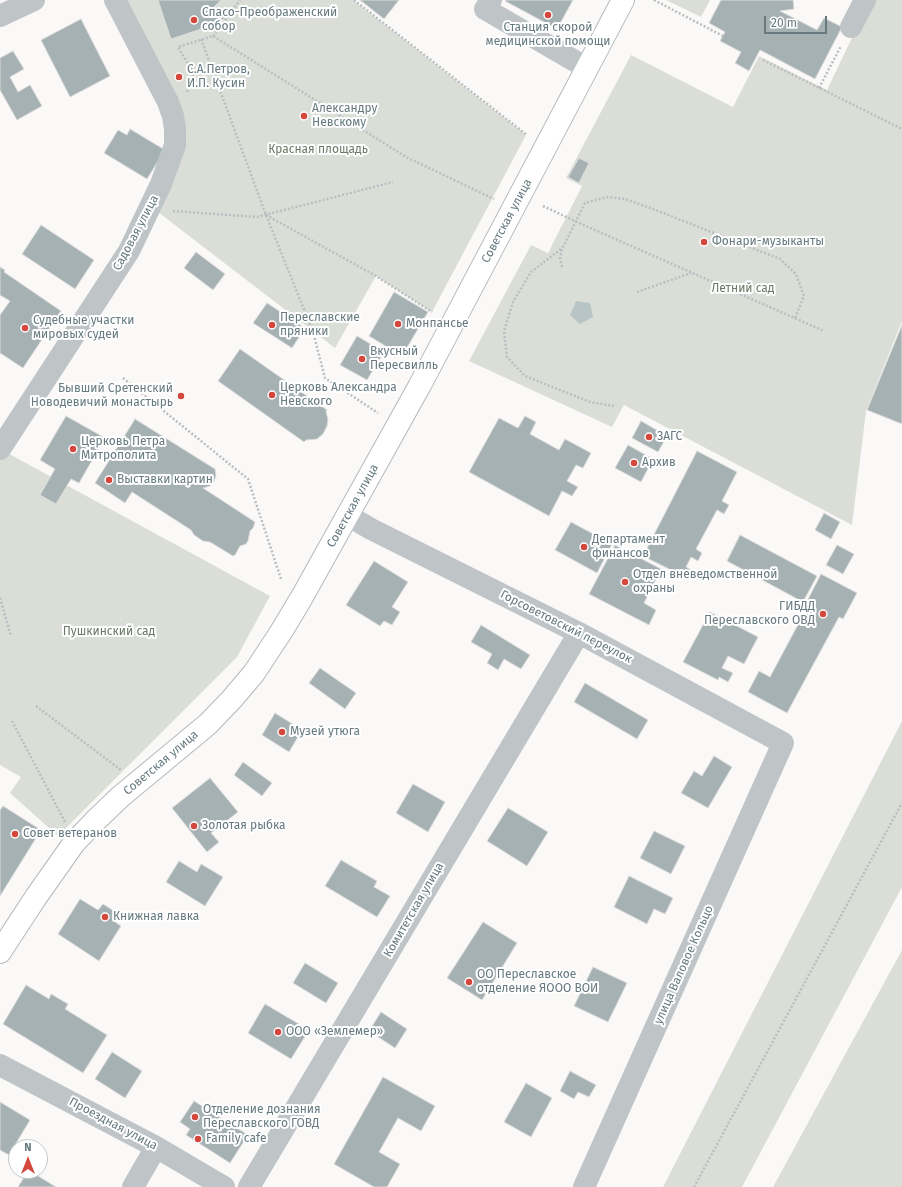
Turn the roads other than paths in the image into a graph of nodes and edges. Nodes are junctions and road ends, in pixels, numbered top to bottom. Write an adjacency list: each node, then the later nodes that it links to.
1 (34, 0): 6 (street)
2 (115, 0): 9 (street, Садовая улица)
3 (491, 0): 8 (street)
4 (623, 0): 8 (main road, Советская улица)
5 (865, 0): 7 (street)
6 (0, 16)
7 (851, 27)
8 (587, 68): 10 (main road, Советская улица)
9 (0, 449)
10 (347, 515): 11 (street, Горсоветовский переулок); 13 (main road, Советская улица)
11 (579, 633): 12 (street, Горсоветовский переулок); 18 (street, Комитетская улица)
12 (783, 742): 19 (street, улица Валовое Кольцо)
13 (3, 941)
14 (0, 1065): 15 (street, Проездная улица)
15 (156, 1147): 16 (street); 17 (street, Проездная улица)
16 (132, 1187)
17 (224, 1187)
18 (249, 1187)
19 (584, 1187)

